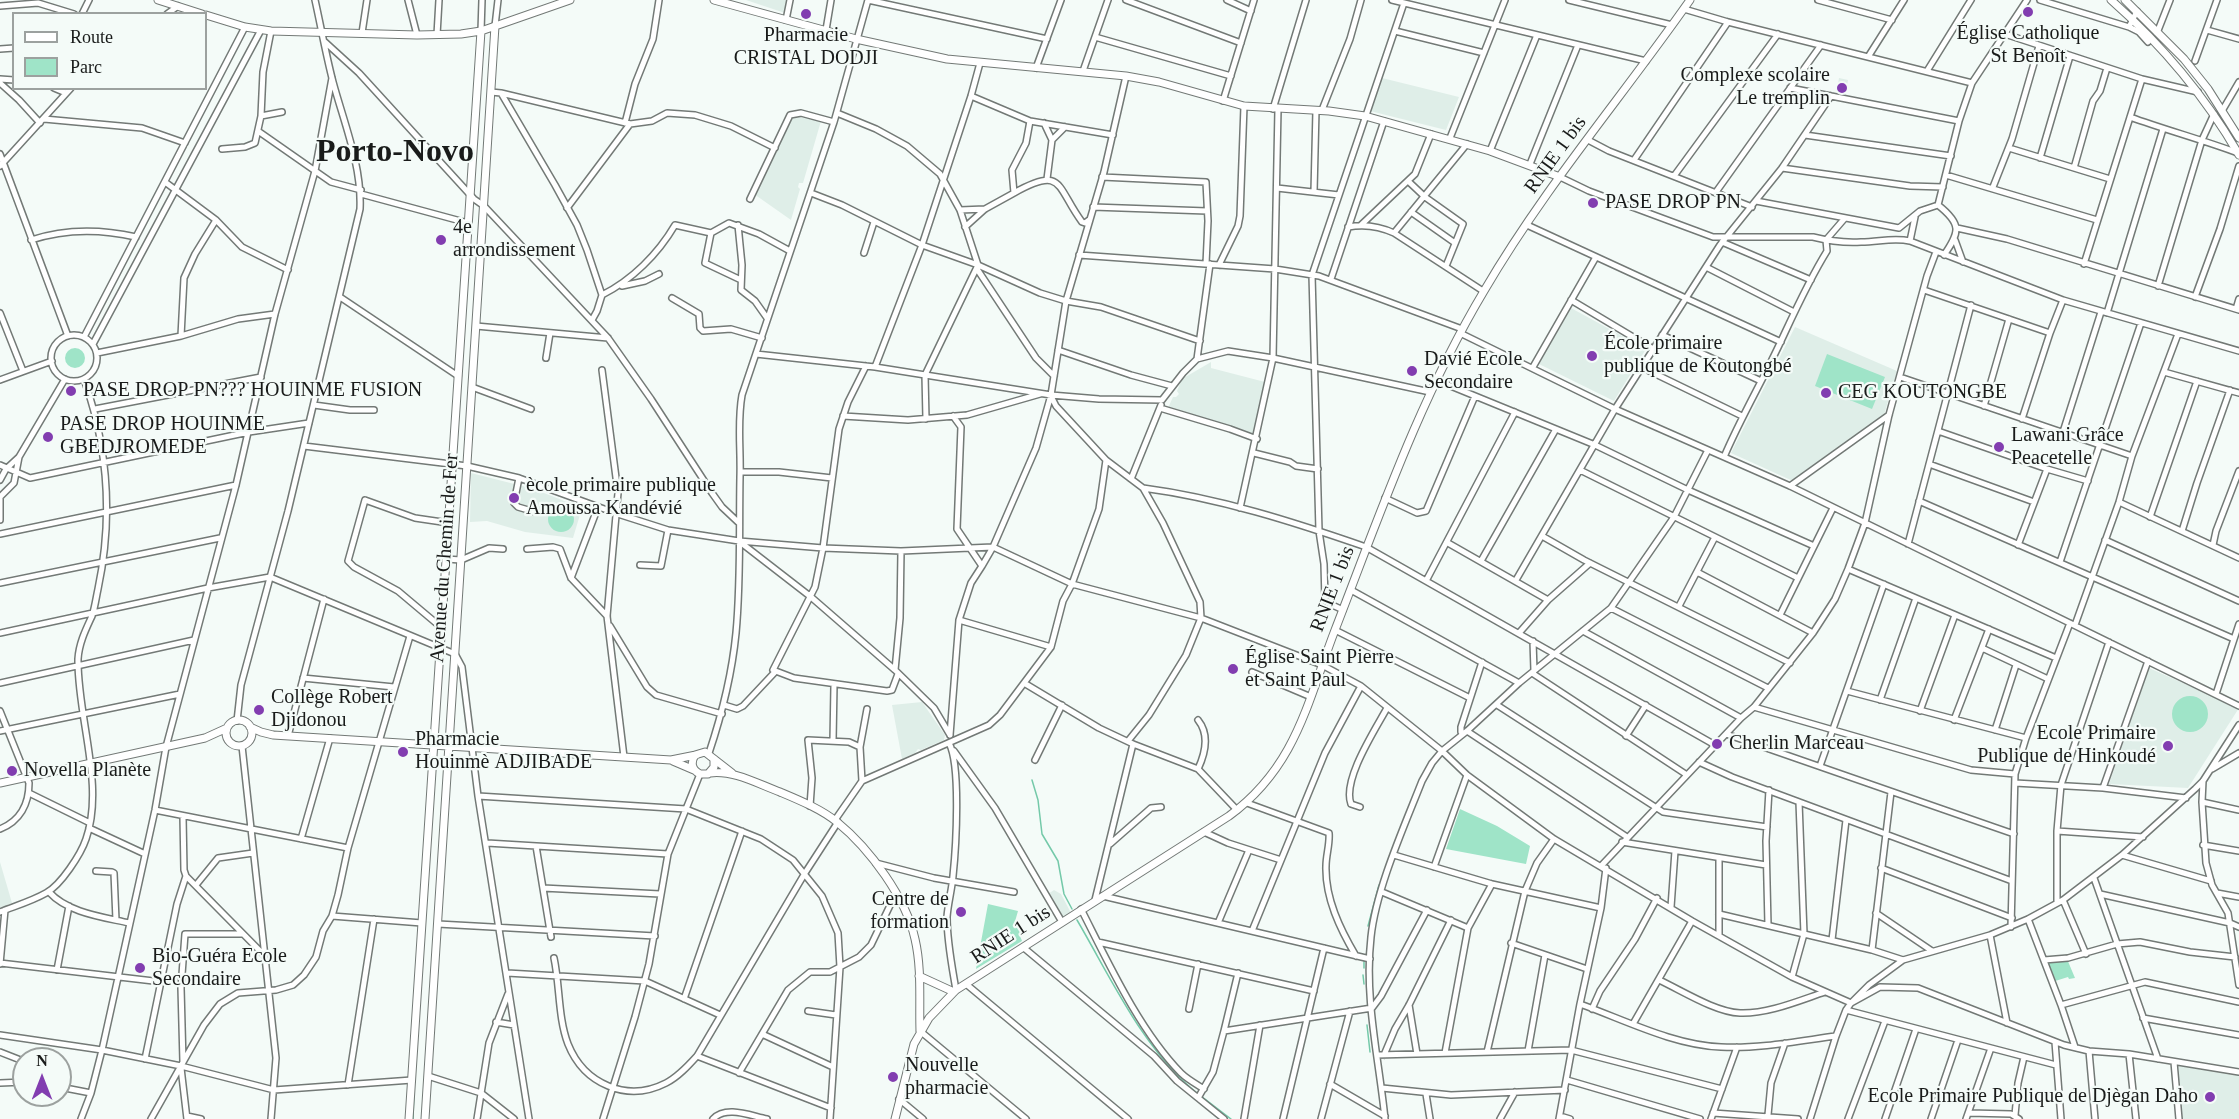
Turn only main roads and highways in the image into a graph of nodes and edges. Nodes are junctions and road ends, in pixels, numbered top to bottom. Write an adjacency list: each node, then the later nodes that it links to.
1 (158, 0): 8 (main road)
2 (570, 0): 7 (main road)
3 (714, 0): 16 (main road)
4 (1690, 0): 16 (main road, RNIE 1 bis)
5 (2111, 0): 13 (main road)
6 (2129, 2): 13 (main road)
7 (548, 4): 11 (main road)
8 (173, 7): 9 (main road)
9 (195, 12)
10 (207, 15): 12 (main road)
11 (495, 26): 12 (main road); 24 (main road, Avenue du Chemin de Fer)
12 (481, 31): 23 (main road, Avenue du Chemin de Fer)
13 (2218, 112): 14 (main road); 15 (main road)
14 (2239, 138)
15 (2239, 154)
16 (1560, 177): 33 (main road, RNIE 1 bis)
17 (250, 727): 18 (main road); 19 (main road); 21 (main road)
18 (227, 728): 20 (main road); 22 (main road)
19 (273, 735): 21 (main road); 23 (main road)
20 (205, 738): 22 (main road); 31 (main road)
21 (250, 740): 22 (main road)
22 (230, 742)
23 (434, 744): 24 (main road); 35 (main road, Avenue du Chemin de Fer)
24 (449, 746): 27 (main road); 36 (main road, Avenue du Chemin de Fer)
25 (696, 754): 26 (main road); 27 (main road); 28 (main road)
26 (712, 756): 29 (main road); 30 (main road)
27 (671, 760): 28 (main road)
28 (697, 772): 29 (main road)
29 (710, 773): 30 (main road)
30 (737, 776): 32 (main road)
31 (0, 783)
32 (919, 976): 33 (main road); 34 (main road)
33 (955, 991): 34 (main road, RNIE 1 bis)
34 (920, 1031): 37 (main road, RNIE 1 bis)
35 (409, 1119)
36 (425, 1119)
37 (895, 1119)

